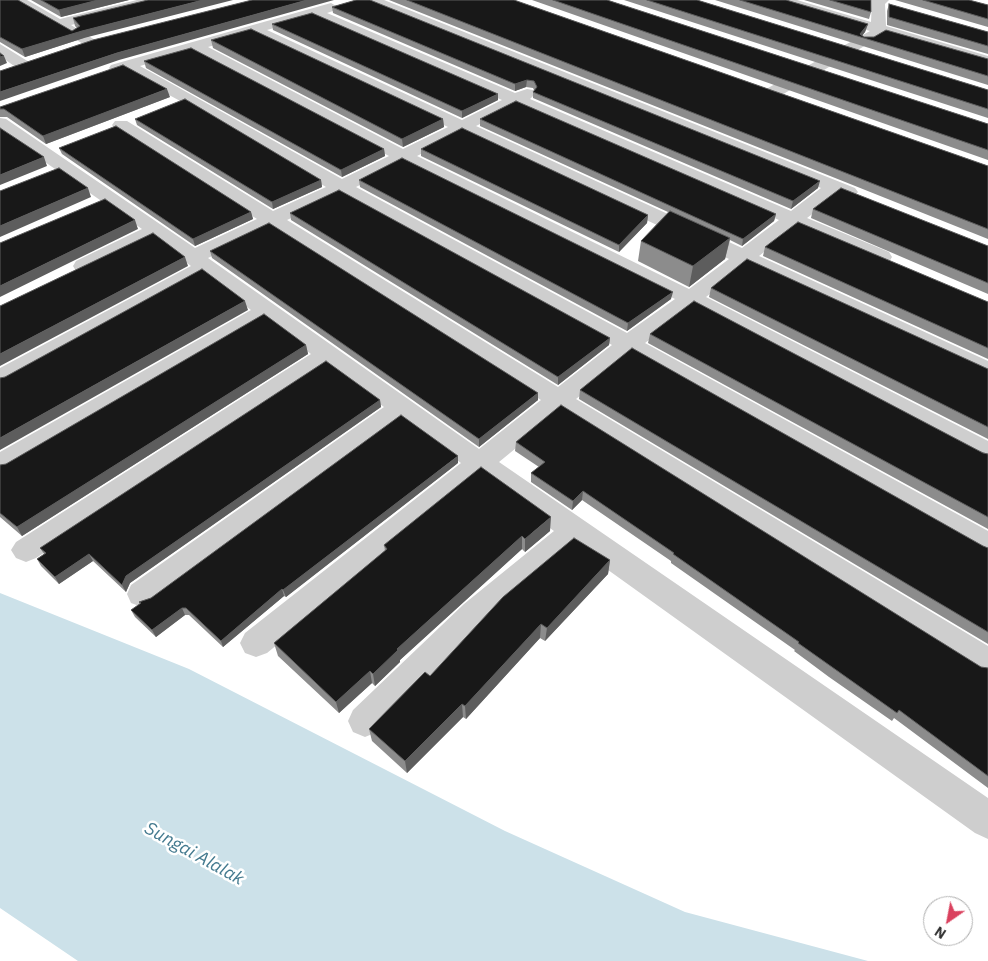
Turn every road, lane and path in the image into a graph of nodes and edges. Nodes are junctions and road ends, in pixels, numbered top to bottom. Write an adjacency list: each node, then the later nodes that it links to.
1 (17, 0): 10 (street)
2 (110, 0): 7 (street)
3 (154, 0): 7 (street)
4 (782, 0): 12 (street)
5 (877, 1): 8 (street); 12 (street)
6 (363, 5): 9 (street); 30 (street)
7 (124, 8): 10 (street)
8 (896, 8)
9 (320, 15): 13 (street); 34 (street)
10 (59, 24): 18 (street)
11 (209, 27): 14 (street)
12 (879, 28): 19 (street); 22 (street)
13 (253, 29): 14 (street); 36 (street)
14 (224, 37): 16 (street)
15 (833, 43): 19 (street)
16 (194, 46): 25 (street); 38 (street)
17 (0, 49): 24 (street)
18 (74, 49)
19 (852, 49): 20 (street); 26 (street)
20 (870, 55)
21 (40, 60): 24 (street)
22 (988, 61)
23 (794, 64): 26 (street)
24 (23, 65): 27 (street)
25 (126, 66): 28 (street); 40 (street)
26 (813, 70): 29 (street); 32 (street)
27 (8, 71)
28 (103, 73)
29 (831, 76)
30 (560, 77): 34 (street); 39 (street)
31 (755, 85): 32 (street)
32 (774, 92): 33 (street)
33 (792, 98)
34 (516, 100): 36 (street); 42 (street)
35 (121, 125): 43 (street)
36 (462, 126): 38 (street); 45 (street)
37 (35, 150): 44 (street)
38 (403, 156): 40 (street); 49 (street)
39 (835, 186): 41 (street); 42 (street)
40 (341, 187): 43 (street); 51 (street)
41 (862, 197)
42 (794, 219): 45 (street); 47 (street)
43 (273, 220): 46 (street); 55 (street)
44 (157, 230): 46 (street); 48 (street)
45 (744, 256): 49 (street); 53 (street)
46 (200, 262): 50 (street); 54 (street)
47 (900, 265)
48 (70, 273)
49 (691, 298): 51 (street); 57 (street)
50 (268, 310): 52 (street); 58 (street)
51 (628, 344): 55 (street); 61 (street)
52 (328, 354): 56 (street); 62 (street)
53 (988, 371)
54 (0, 378)
55 (558, 399): 59 (street); 65 (street)
56 (402, 407): 59 (street); 63 (street)
57 (988, 453)
58 (0, 464)
59 (480, 464): 60 (street); 64 (street)
60 (576, 531): 66 (street); 67 (street)
61 (988, 545)
62 (26, 550)
63 (142, 594)
64 (256, 643)
65 (988, 663)
66 (365, 721)
67 (988, 820)

